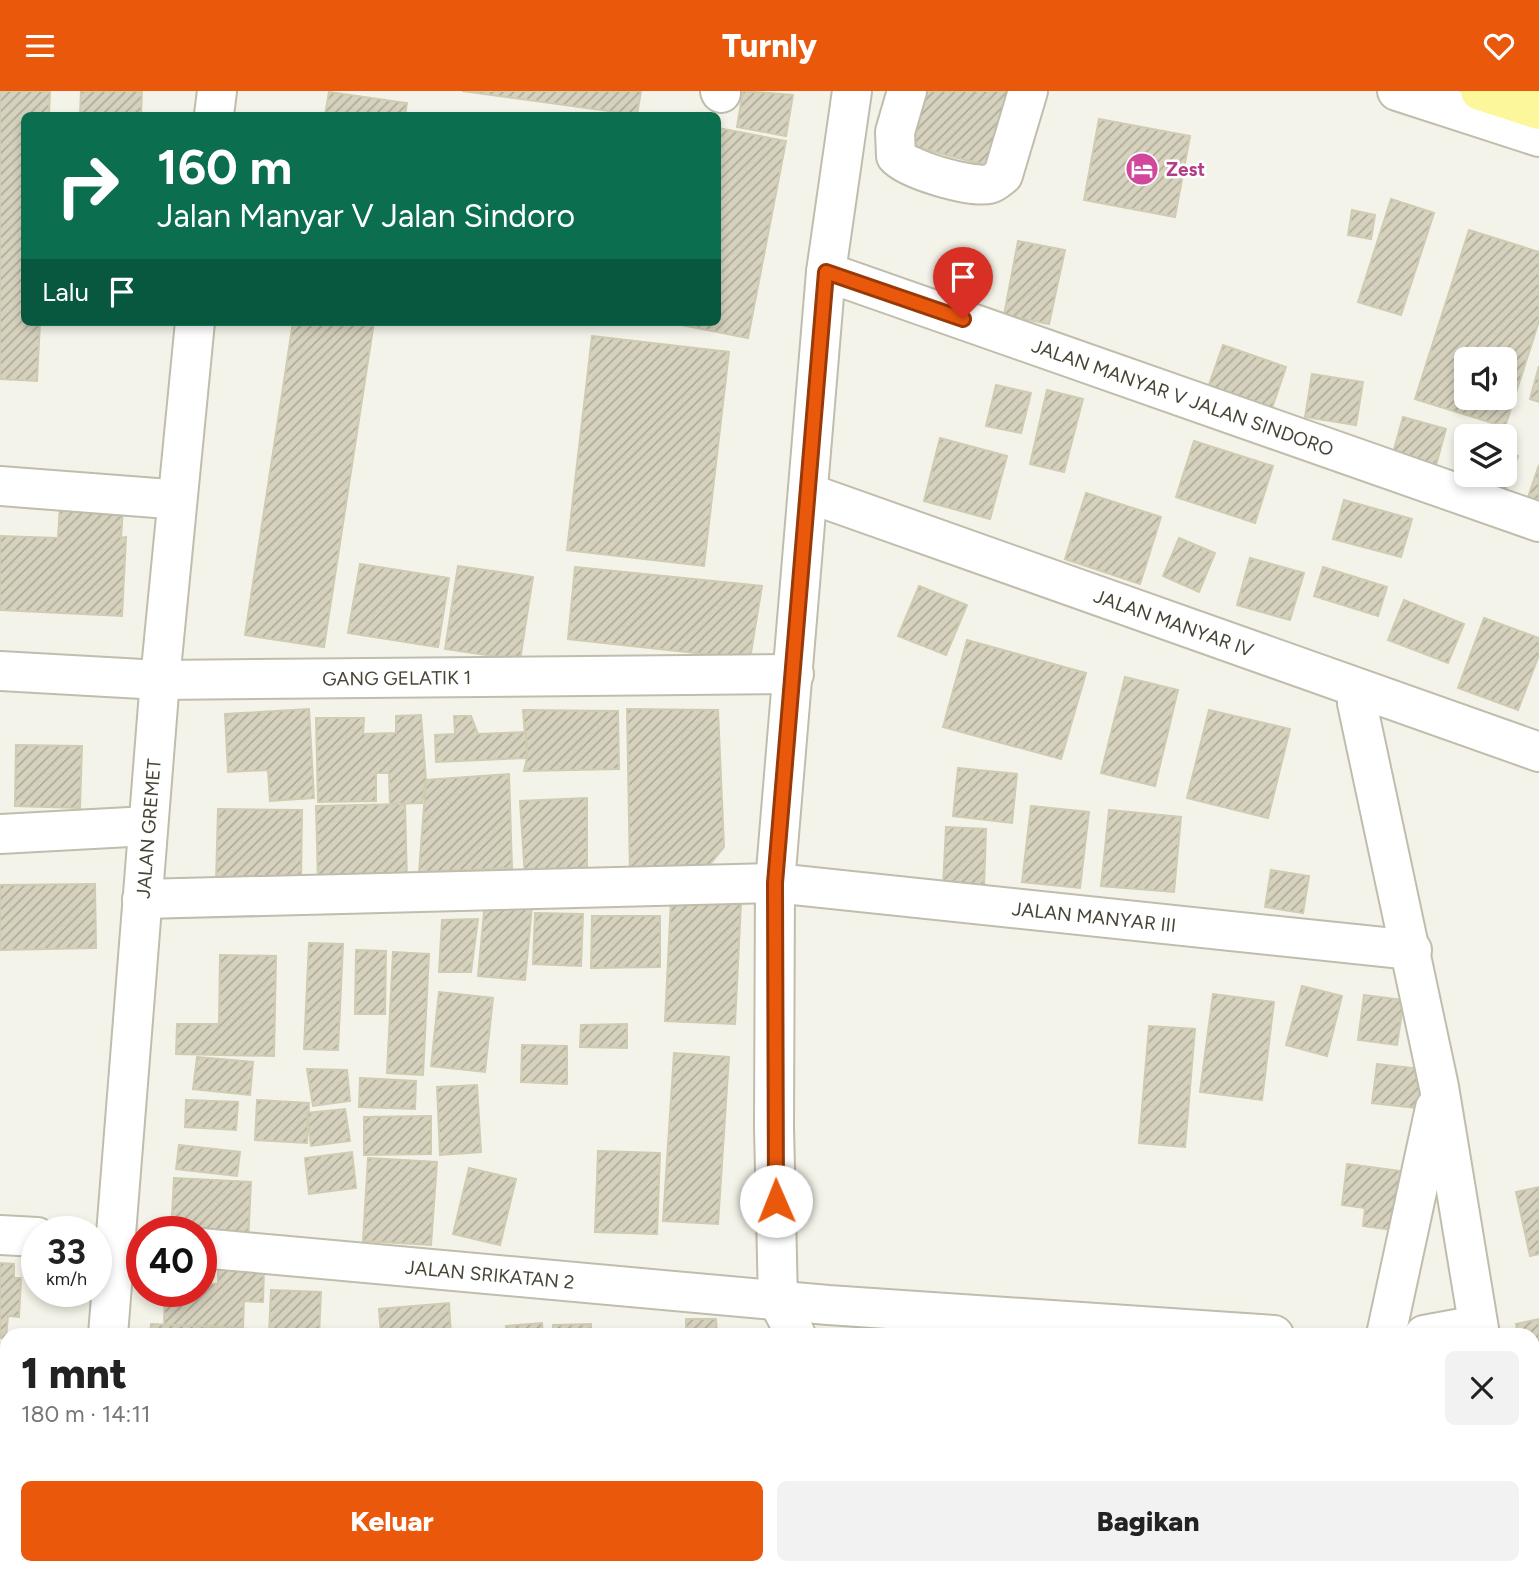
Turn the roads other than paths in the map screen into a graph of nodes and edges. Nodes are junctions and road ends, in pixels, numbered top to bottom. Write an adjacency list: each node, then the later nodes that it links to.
1 (217, 91): 9 (street)
2 (852, 91): 12 (street)
3 (907, 91): 4 (street)
4 (1028, 91)
5 (1055, 91): 11 (street)
6 (1397, 91): 7 (street)
7 (1479, 100): 8 (main road); 10 (street)
8 (1539, 110)
9 (214, 112)
10 (1539, 137)
11 (1028, 181)
12 (826, 272): 15 (street); 17 (street, JALAN MANYAR V JALAN SINDORO)
13 (195, 326): 20 (street, JALAN GREMET)
14 (0, 487): 16 (street)
15 (808, 493): 19 (street); 22 (street, JALAN MANYAR IV)
16 (169, 499)
17 (1539, 522)
18 (0, 671): 20 (street, GANG GELATIK 1)
19 (794, 674): 20 (street, GANG GELATIK 1); 25 (street)
20 (160, 680): 23 (street, JALAN GREMET)
21 (1357, 703): 27 (street)
22 (1539, 752)
23 (148, 826): 24 (street); 26 (street, JALAN GREMET)
24 (0, 834)
25 (775, 883): 26 (street, JALAN MANYAR III); 27 (street, JALAN MANYAR III); 33 (street)
26 (142, 899): 31 (street, JALAN GREMET)
27 (1412, 950): 28 (street)
28 (1439, 1087): 37 (street); 38 (street)
29 (0, 1235): 30 (street)
30 (21, 1236)
31 (117, 1241): 34 (street, JALAN GREMET)
32 (217, 1249): 33 (street, JALAN SRIKATAN 2)
33 (778, 1301): 35 (street); 36 (street, JALAN SRIKATAN 2)
34 (109, 1328)
35 (792, 1328)
36 (1172, 1328)
37 (1388, 1328)
38 (1479, 1328)

